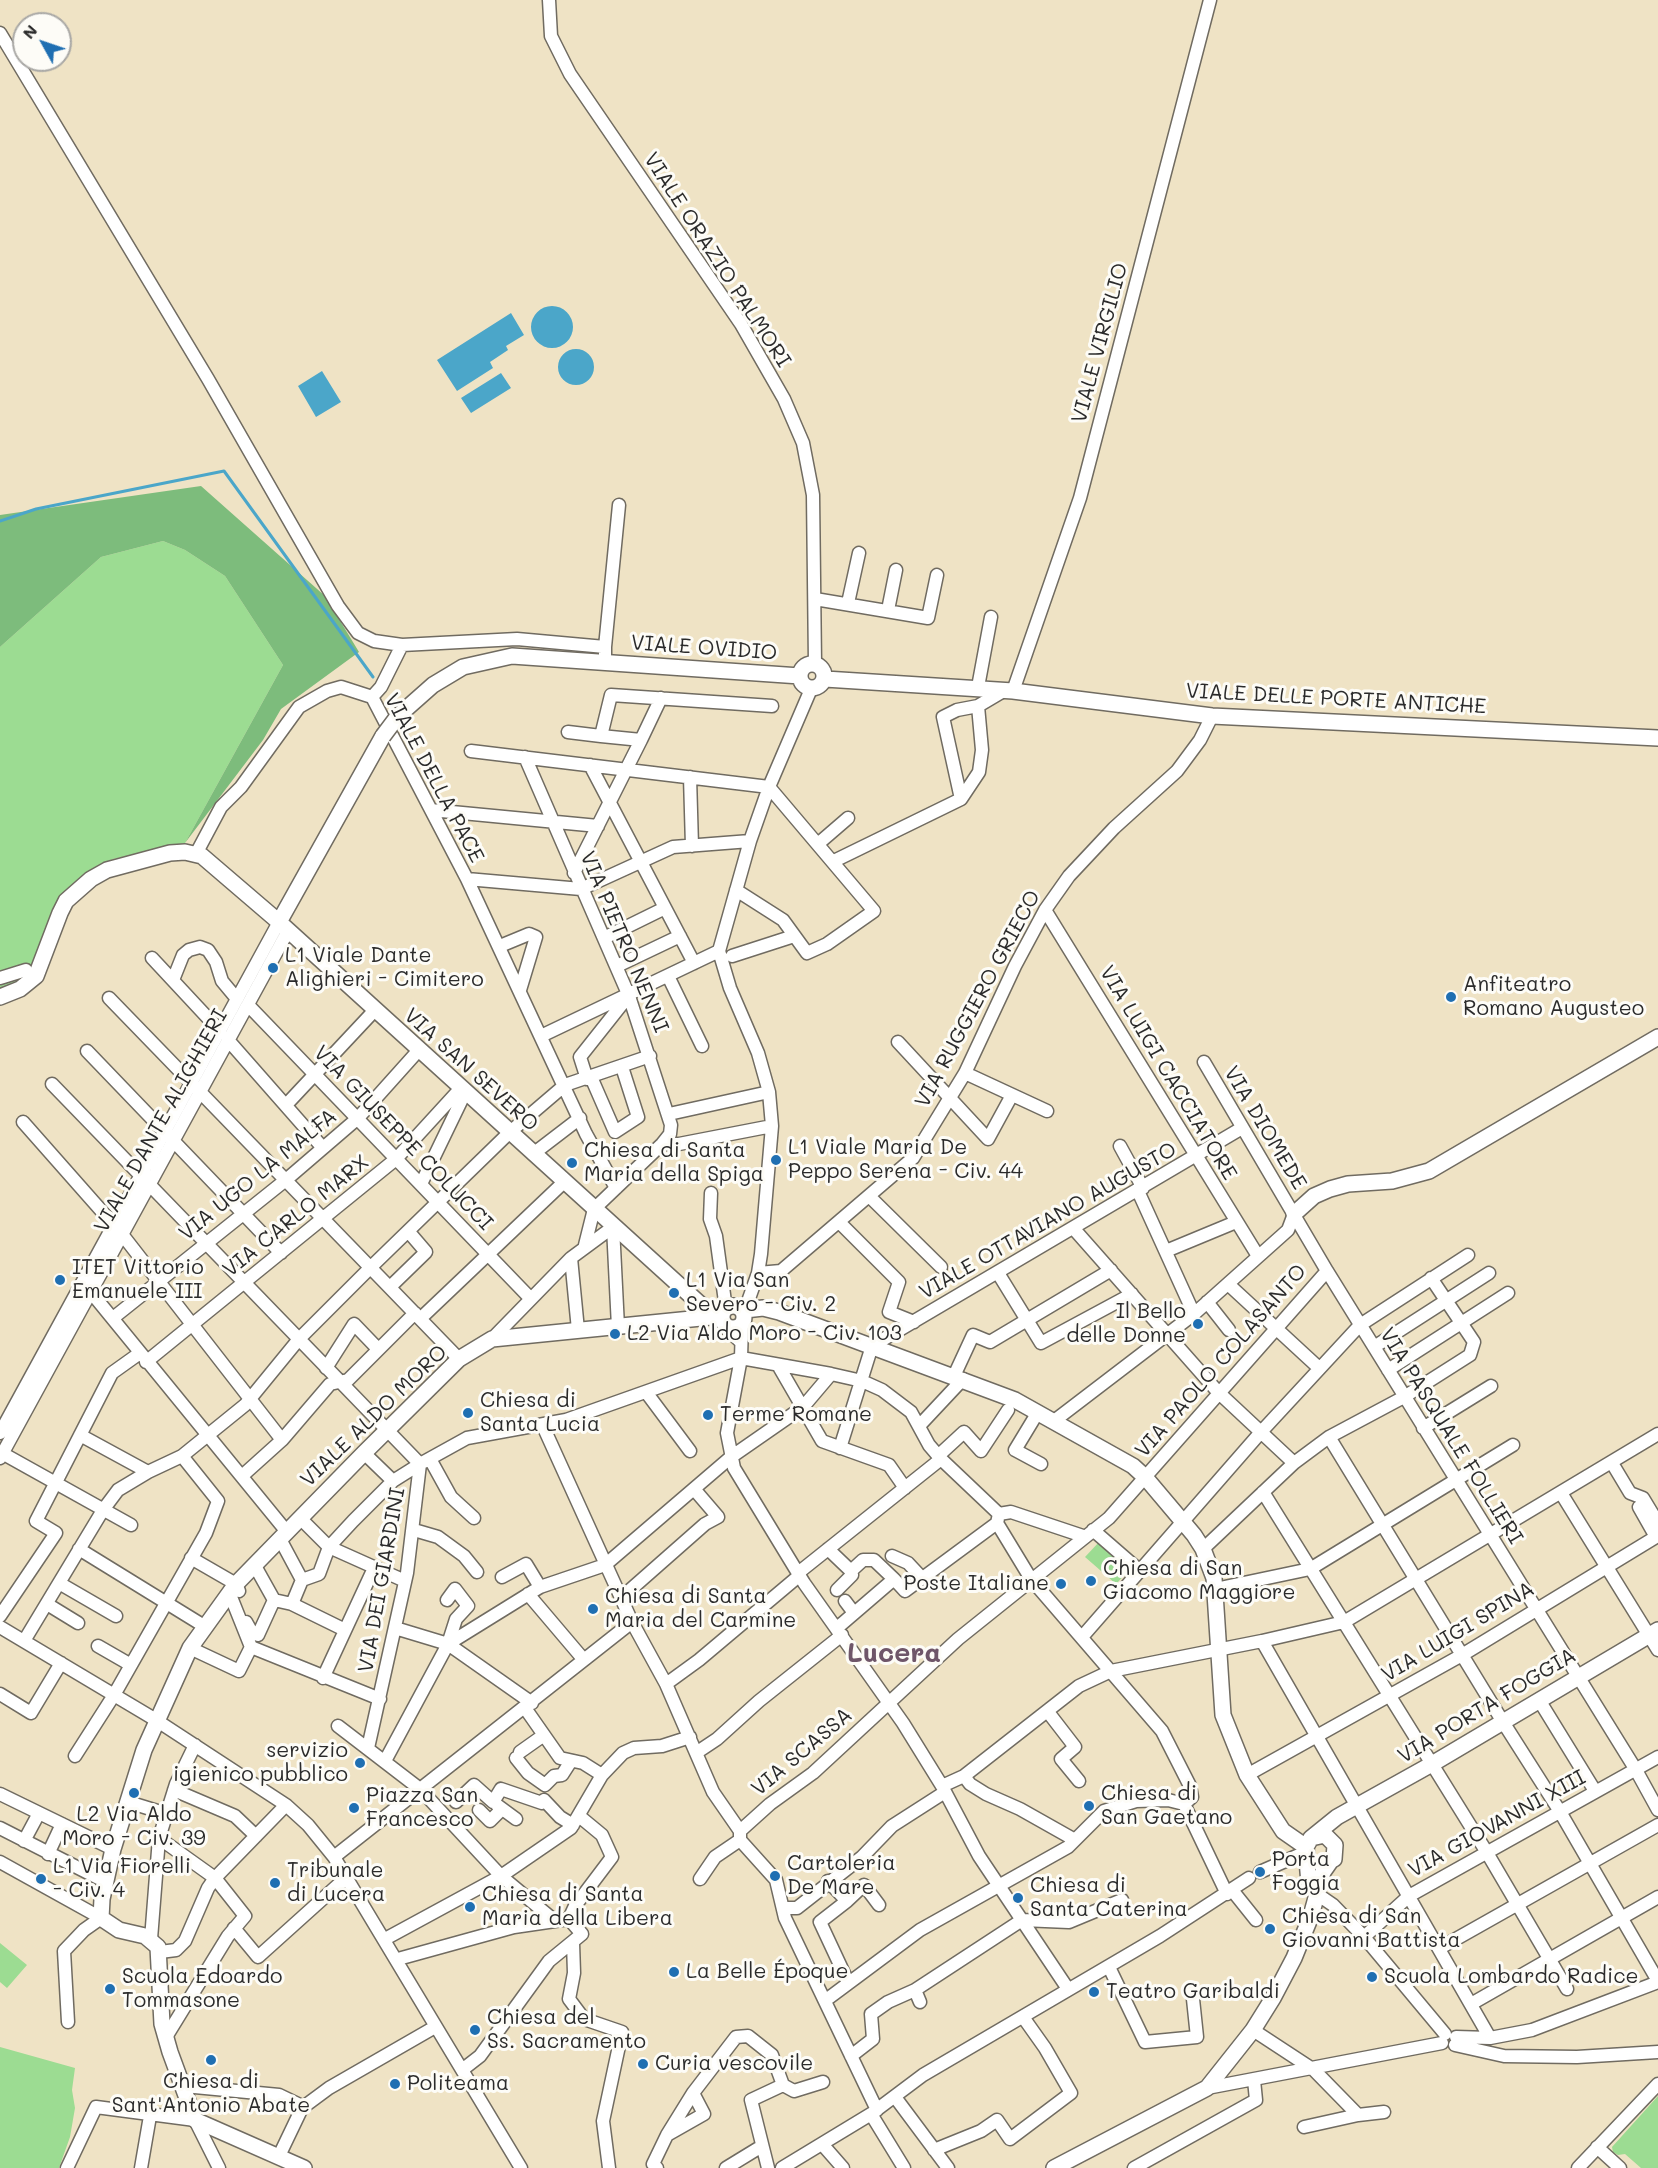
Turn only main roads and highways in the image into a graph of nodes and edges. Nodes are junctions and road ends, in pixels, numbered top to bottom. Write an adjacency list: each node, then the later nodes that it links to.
1 (800, 676): 2 (main road); 2 (main road); 4 (main road, VIALE OVIDIO, bridge)
2 (825, 679): 3 (main road, VIALE DELLE PORTE ANTICHE)
3 (1658, 738)
4 (284, 927): 5 (main road, VIA SAN SEVERO); 8 (main road, VIA SAN SEVERO)
5 (0, 997)
6 (1658, 1037): 7 (main road)
7 (1294, 1214)
8 (733, 1315): 12 (main road, VIALE ALDO MORO); 15 (main road, VIALE ALDO MORO)
9 (1653, 1632): 10 (main road, VIA PORTA FOGGIA)
10 (1337, 1817): 11 (main road); 12 (main road, VIA PORTA FOGGIA)
11 (1336, 1847): 12 (main road); 13 (main road)
12 (1308, 1848): 13 (main road); 14 (main road)
13 (1330, 1862): 14 (main road)
14 (1317, 1894): 16 (main road)
15 (304, 2168)
16 (1054, 2168)

